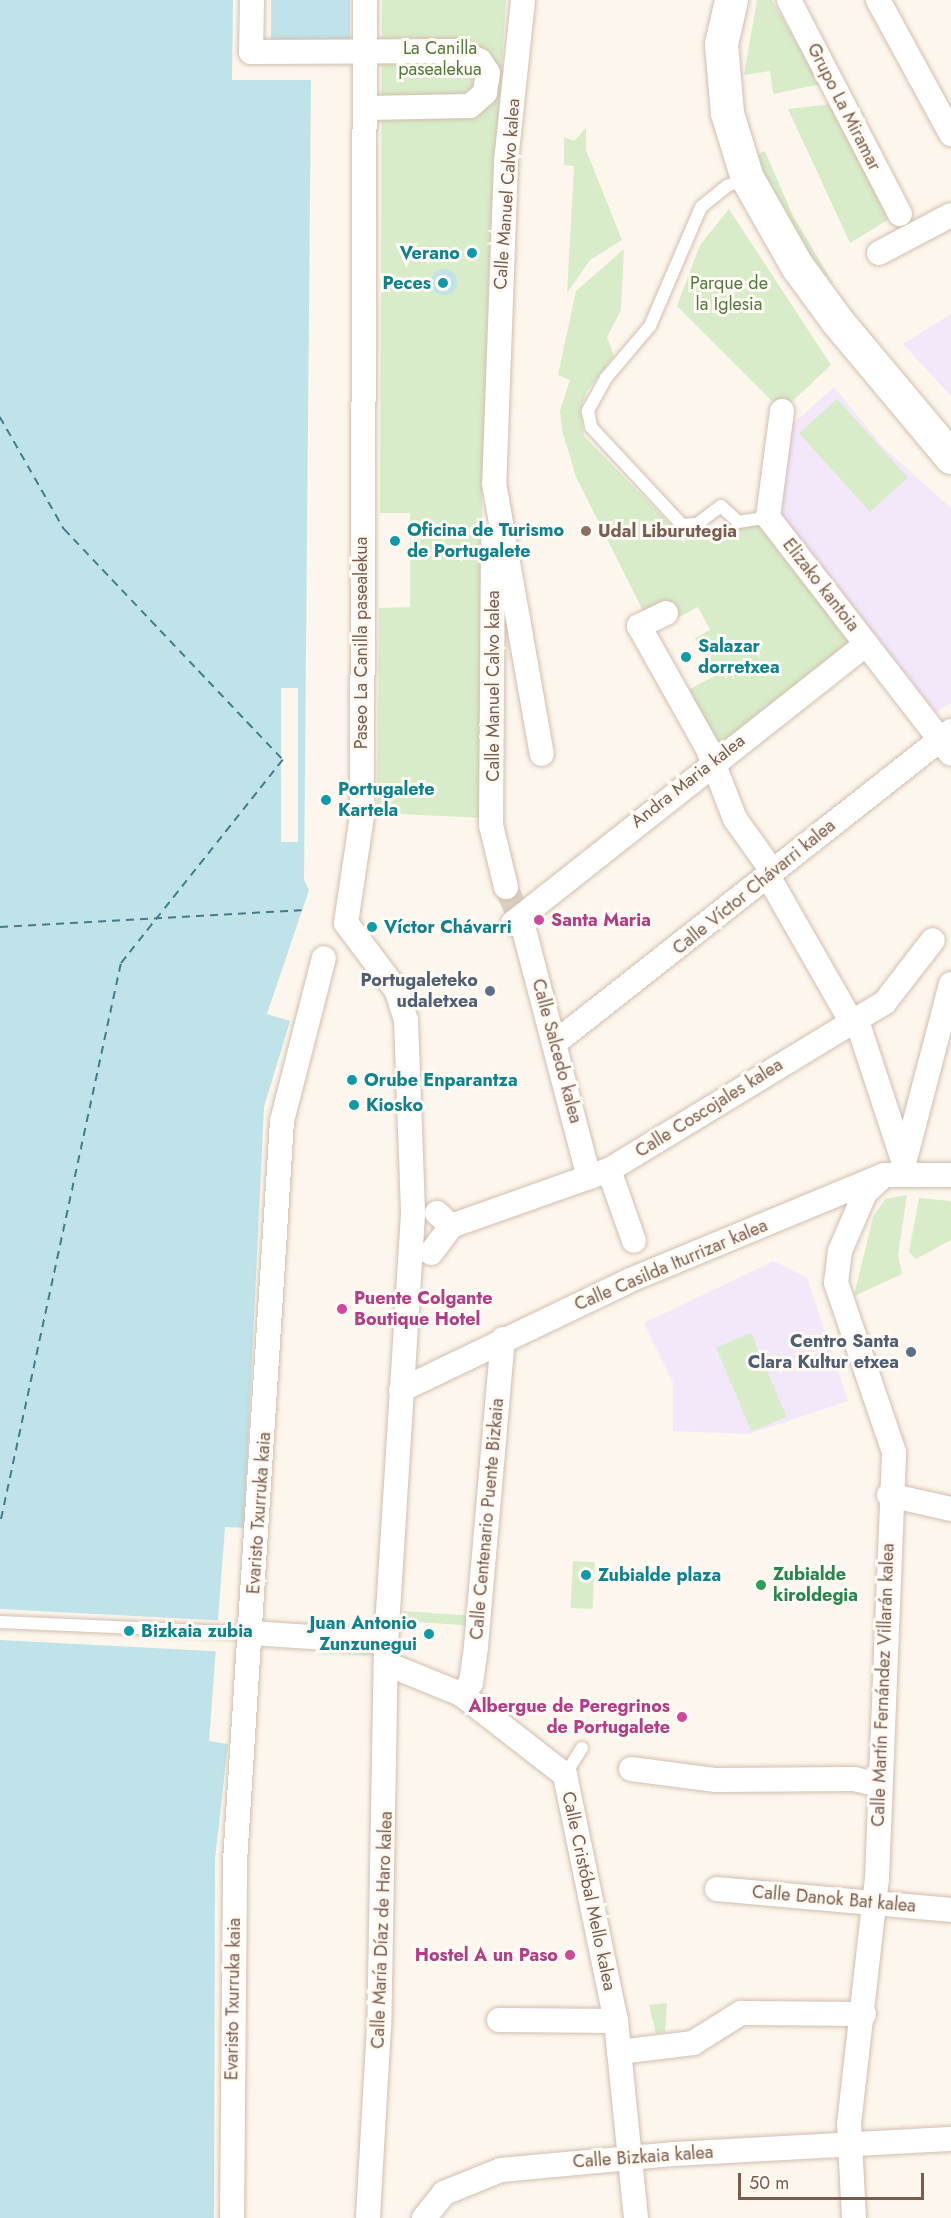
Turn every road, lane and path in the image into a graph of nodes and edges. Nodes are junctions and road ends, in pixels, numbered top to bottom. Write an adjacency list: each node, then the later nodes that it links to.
1 (252, 0): 7 (street)
2 (365, 0): 7 (street, Paseo La Canilla pasealekua)
3 (523, 0): 9 (street, Calle Manuel Calvo kalea)
4 (731, 0): 12 (street)
5 (789, 0): 13 (street, Grupo La Miramar)
6 (878, 0): 11 (street)
7 (366, 51): 8 (street); 10 (street, Paseo La Canilla pasealekua)
8 (490, 82): 9 (street); 10 (street)
9 (514, 85): 18 (street, Calle Manuel Calvo kalea)
10 (366, 108): 36 (street, Paseo La Canilla pasealekua)
11 (951, 134)
12 (747, 178): 17 (street); 19 (lane)
13 (900, 214)
14 (951, 215): 15 (street)
15 (879, 253)
16 (782, 411): 19 (street)
17 (951, 457)
18 (494, 483): 23 (street, Calle Manuel Calvo kalea); 26 (street, Calle Manuel Calvo kalea)
19 (768, 517): 21 (street, Elizako kantoia)
20 (666, 613): 24 (street)
21 (866, 644): 22 (street, Elizako kantoia); 24 (street, Andra Maria kalea)
22 (948, 741): 25 (street, Calle Víctor Chávarri kalea)
23 (542, 754)
24 (714, 762): 25 (street); 27 (street, Andra Maria kalea)
25 (771, 874): 31 (street); 32 (street, Calle Víctor Chávarri kalea)
26 (506, 887)
27 (518, 924): 32 (street, Calle Salcedo kalea)
28 (933, 940): 31 (street, Calle Coscojales kalea)
29 (324, 958): 44 (street, Evaristo Txurruka kaia)
30 (951, 984): 33 (street)
31 (854, 1020): 33 (street); 34 (street, Calle Coscojales kalea)
32 (556, 1042): 34 (street, Calle Salcedo kalea)
33 (894, 1169): 35 (street, Calle Casilda Iturrizar kalea); 39 (street, Calle Casilda Iturrizar kalea); 41 (street, Calle Martín Fernández Villarán kalea)
34 (599, 1174): 37 (street, Calle Salcedo kalea); 38 (street, Calle Coscojales kalea)
35 (951, 1175)
36 (413, 1214): 40 (street, Calle María Díaz de Haro kalea)
37 (634, 1240)
38 (431, 1253)
39 (503, 1340): 40 (street, Calle Casilda Iturrizar kalea); 46 (street, Calle Centenario Puente Bizkaia)
40 (401, 1390): 45 (street, Calle María Díaz de Haro kalea)
41 (890, 1496): 42 (street); 50 (street, Calle Martín Fernández Villarán kalea)
42 (951, 1509)
43 (0, 1622): 44 (lane)
44 (251, 1633): 45 (street); 61 (street, Evaristo Txurruka kaia)
45 (387, 1653): 46 (street, Calle Cristóbal Mello kalea); 62 (street, Calle María Díaz de Haro kalea)
46 (461, 1694): 49 (street, Calle Cristóbal Mello kalea)
47 (582, 1748): 49 (lane)
48 (631, 1769): 50 (street)
49 (565, 1775): 56 (street, Calle Cristóbal Mello kalea)
50 (880, 1785): 52 (street, Calle Martín Fernández Villarán kalea)
51 (717, 1888): 52 (street, Calle Danok Bat kalea)
52 (875, 1902): 53 (street, Calle Danok Bat kalea); 54 (street, Calle Martín Fernández Villarán kalea)
53 (951, 1910)
54 (864, 2014): 57 (street); 59 (street, Calle Martín Fernández Villarán kalea)
55 (499, 2020): 56 (street)
56 (616, 2021): 57 (street, Calle Cristóbal Mello kalea)
57 (619, 2052): 60 (street, Calle Cristóbal Mello kalea)
58 (951, 2139): 59 (street, Calle Bizkaia kalea)
59 (849, 2144): 60 (street, Calle Bizkaia kalea); 65 (street, Calle Martín Fernández Villarán kalea)
60 (631, 2157): 63 (street, Calle Bizkaia kalea); 64 (street, Calle Cristóbal Mello kalea)
61 (232, 2218)
62 (368, 2218)
63 (424, 2218)
64 (636, 2218)
65 (854, 2218)

